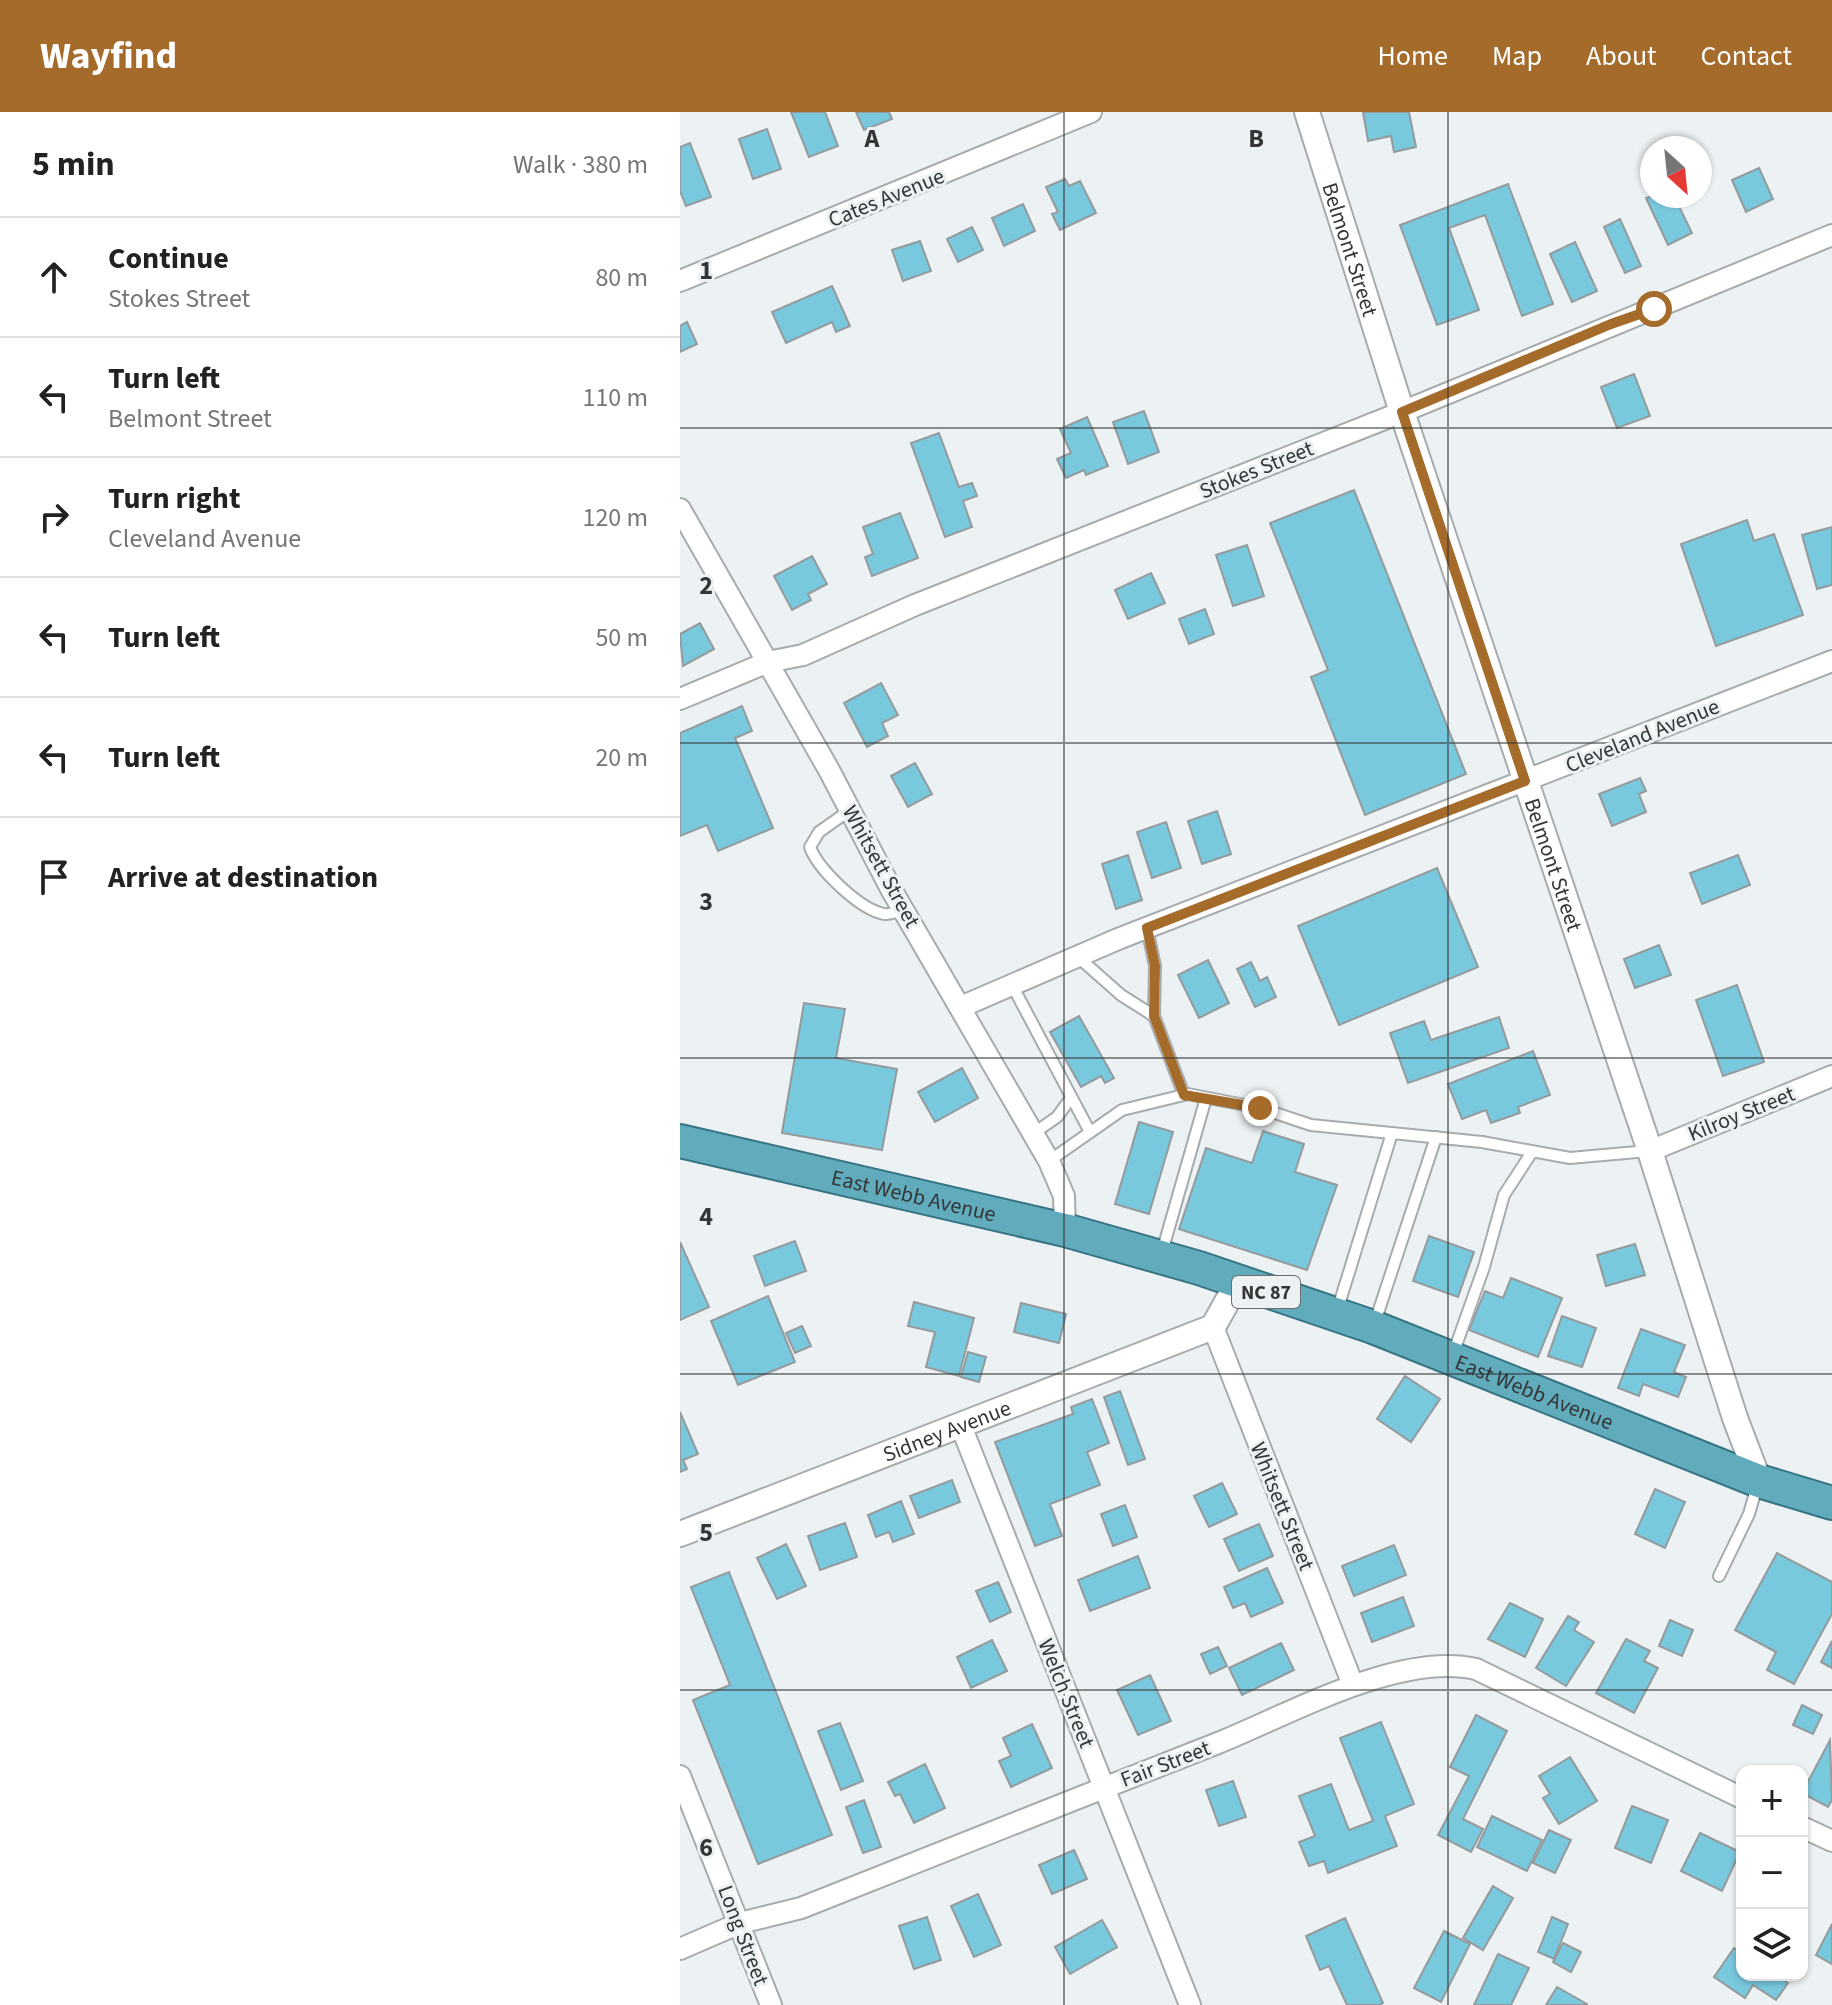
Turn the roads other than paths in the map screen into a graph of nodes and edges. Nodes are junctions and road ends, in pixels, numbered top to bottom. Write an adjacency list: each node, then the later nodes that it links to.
1 (1091, 112): 4 (street, Cates Avenue)
2 (1307, 112): 5 (street, Belmont Street)
3 (1832, 235): 5 (street, Stokes Street)
4 (680, 281)
5 (1402, 412): 8 (street, Stokes Street); 10 (street, Belmont Street)
6 (680, 509): 8 (street, Whitsett Street)
7 (1832, 661): 10 (street, Cleveland Avenue)
8 (768, 662): 9 (street, Stokes Street); 11 (street, Whitsett Street)
9 (680, 699)
10 (1525, 781): 13 (street, Cleveland Avenue); 27 (street, Belmont Street)
11 (850, 810): 12 (street, Whitsett Street); 12 (lane)
12 (905, 910): 16 (street, Whitsett Street)
13 (1147, 928): 14 (street, Cleveland Avenue); 17 (lane)
14 (1078, 957): 15 (street, Cleveland Avenue); 17 (lane)
15 (1012, 985): 16 (street, Cleveland Avenue); 20 (lane)
16 (963, 1006): 23 (street, Whitsett Street)
17 (1154, 1016): 19 (lane)
18 (1832, 1076): 27 (street, Kilroy Street)
19 (1184, 1095): 21 (lane); 22 (lane)
20 (1071, 1098): 22 (lane); 23 (lane)
21 (1206, 1098): 24 (lane); 31 (lane)
22 (1090, 1132): 29 (lane)
23 (1034, 1133): 29 (street, Whitsett Street)
24 (1392, 1133): 25 (lane); 33 (lane)
25 (1436, 1137): 28 (lane); 35 (lane)
26 (680, 1141): 30 (highway, East Webb Avenue / NC 87)
27 (1650, 1151): 28 (lane); 38 (street, Belmont Street)
28 (1532, 1152): 36 (lane)
29 (1049, 1161): 30 (street, Whitsett Street)
30 (1065, 1230): 31 (highway, East Webb Avenue / NC 87)
31 (1160, 1257): 32 (highway, East Webb Avenue / NC 87)
32 (1238, 1282): 33 (highway, East Webb Avenue / NC 87); 34 (street)
33 (1335, 1315): 35 (highway, East Webb Avenue / NC 87)
34 (1213, 1327): 37 (street, Sidney Avenue); 42 (street, Whitsett Street)
35 (1373, 1327): 36 (highway, East Webb Avenue / NC 87)
36 (1451, 1358): 38 (highway, East Webb Avenue / NC 87)
37 (961, 1426): 40 (street, Sidney Avenue); 44 (street, Welch Street)
38 (1759, 1481): 39 (highway, East Webb Avenue / NC 87); 41 (lane)
39 (1832, 1503)
40 (680, 1534)
41 (1719, 1576)
42 (1353, 1685): 44 (street, Fair Street); 45 (street, Fair Street)
43 (680, 1776): 48 (street, Long Street)
44 (1104, 1786): 48 (street, Fair Street); 51 (street, Welch Street)
45 (1736, 1795)
46 (1808, 1830): 47 (street)
47 (1832, 1841)
48 (740, 1923): 49 (street, Fair Street); 50 (street, Long Street)
49 (680, 1949)
50 (771, 2005)
51 (1190, 2005)

